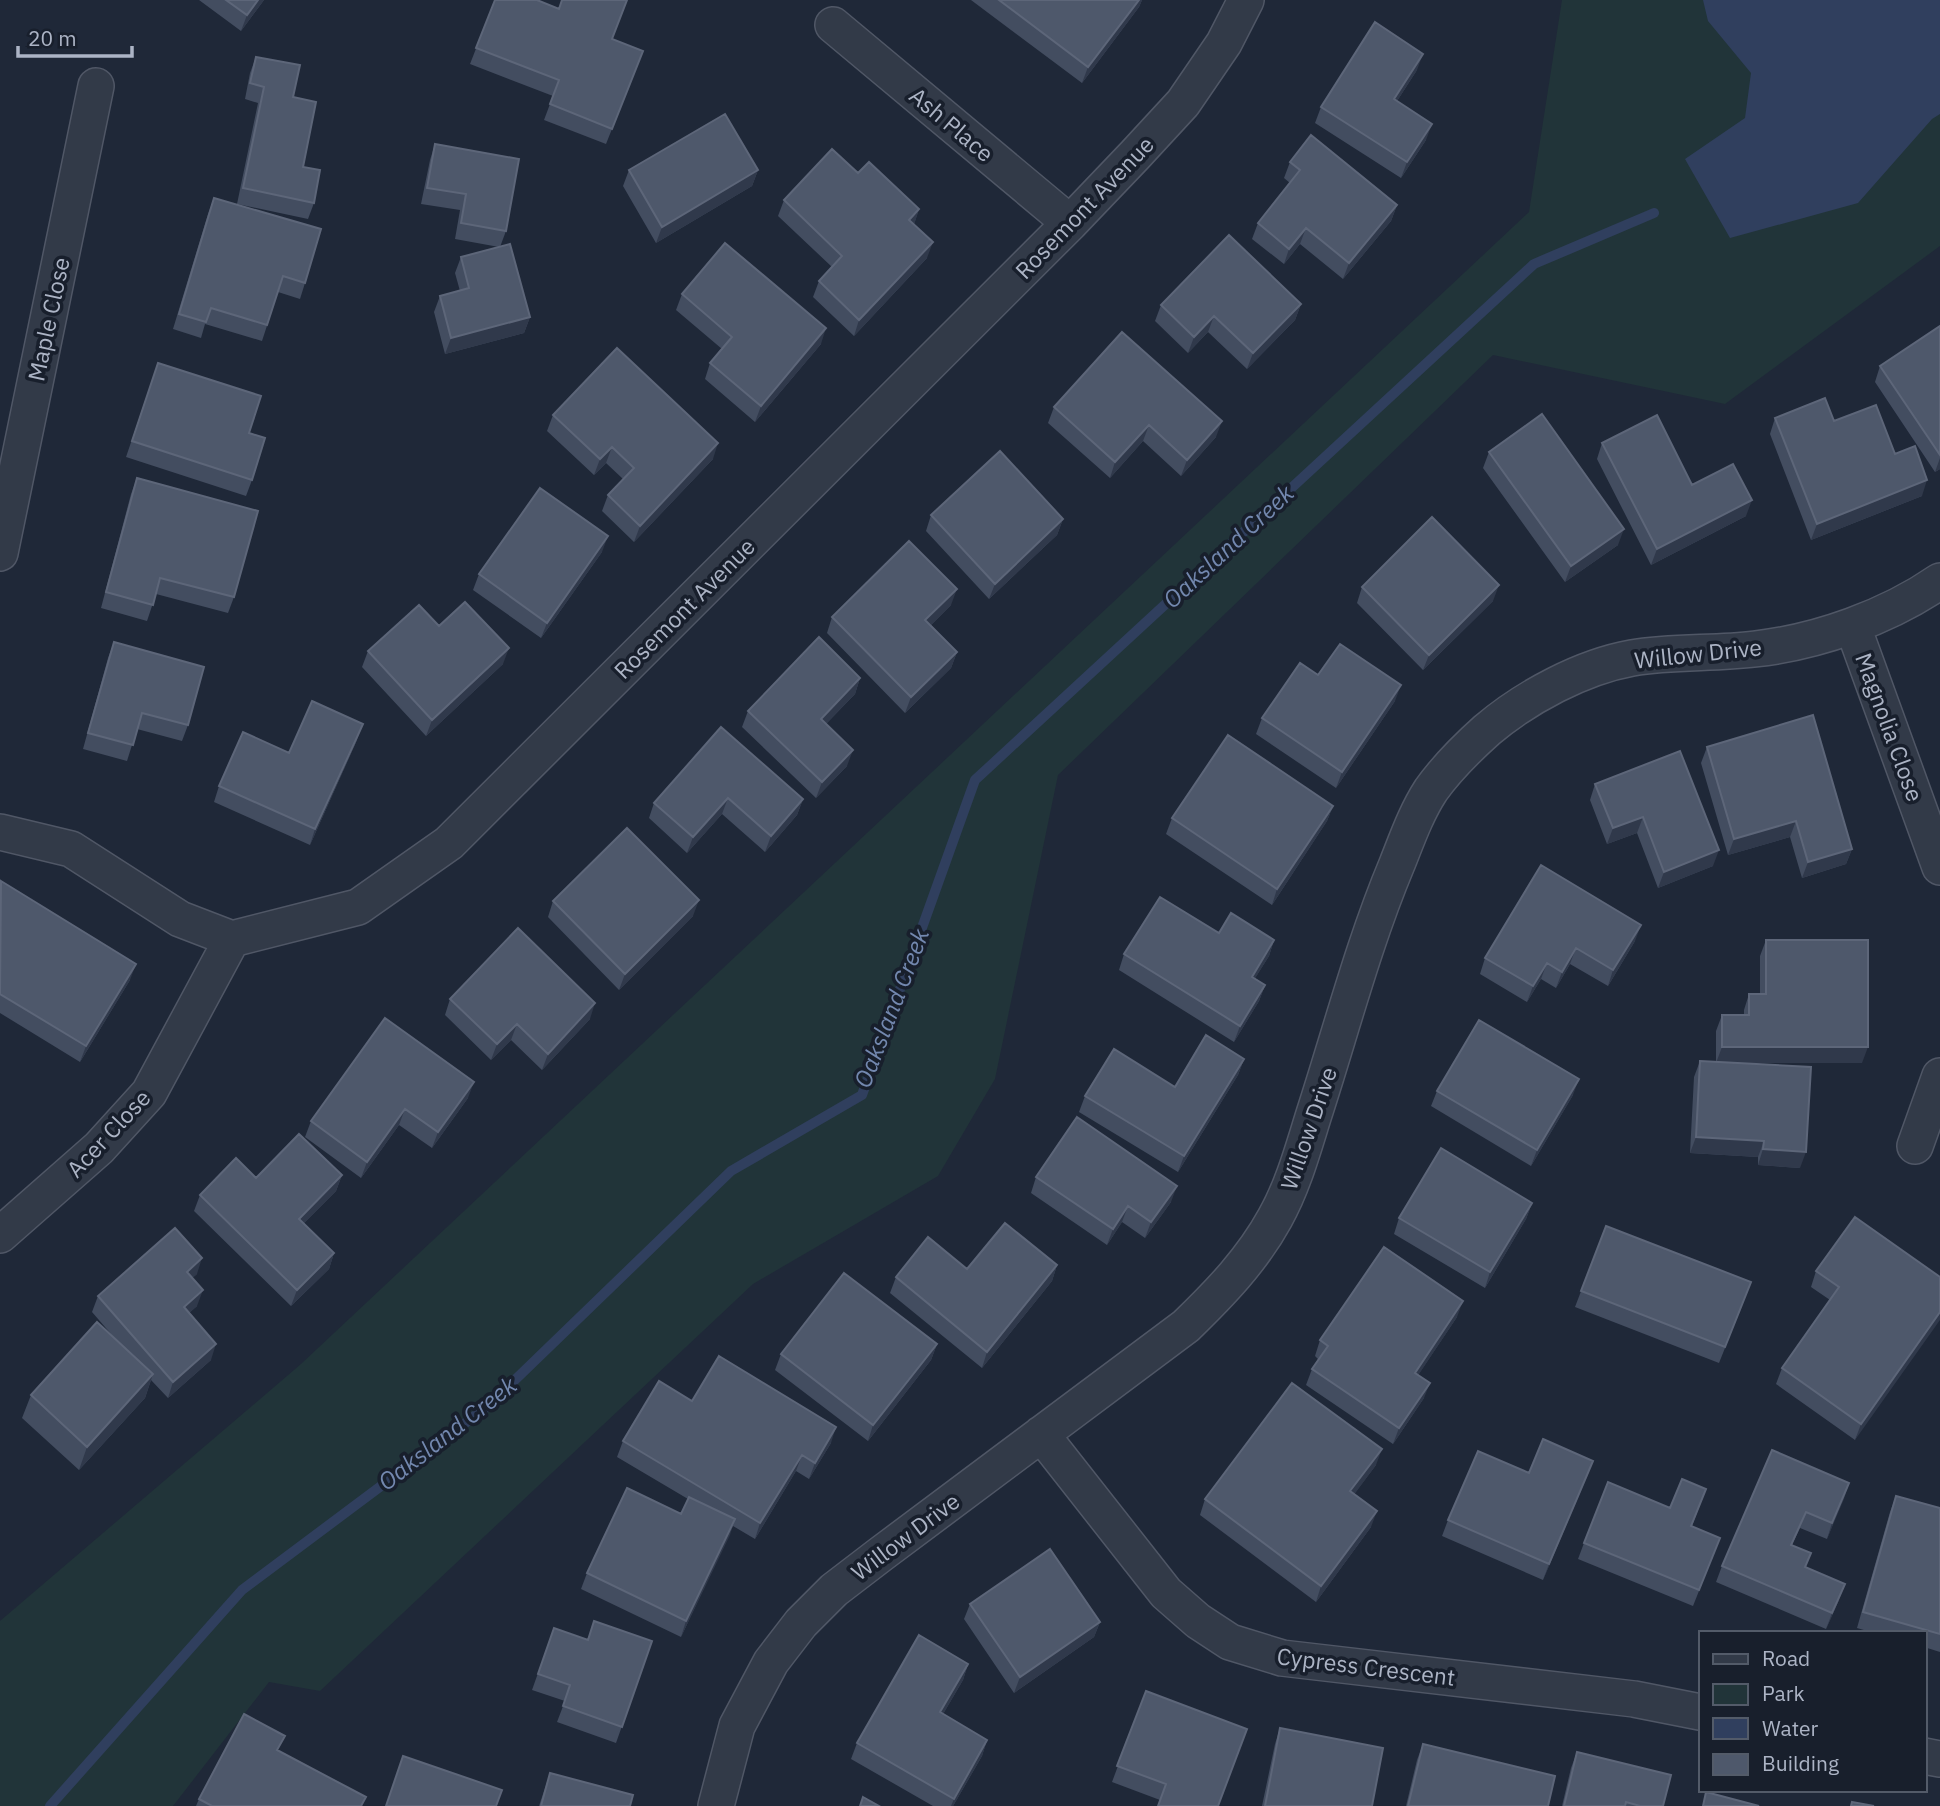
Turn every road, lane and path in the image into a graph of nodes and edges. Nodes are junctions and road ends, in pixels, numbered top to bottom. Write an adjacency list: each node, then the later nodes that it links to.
1 (1246, 0): 4 (street, Rosemont Avenue)
2 (833, 25): 4 (street, Ash Place)
3 (96, 86): 5 (street, Maple Close)
4 (1070, 223): 10 (street, Rosemont Avenue)
5 (0, 553)
6 (1940, 581): 7 (street, Willow Drive)
7 (1853, 627): 9 (street, Magnolia Close); 14 (street, Willow Drive)
8 (0, 832): 10 (street)
9 (1940, 867)
10 (232, 939): 13 (street, Acer Close)
11 (1940, 1076): 12 (street)
12 (1915, 1146)
13 (0, 1235)
14 (1041, 1434): 15 (street, Cypress Crescent); 16 (street, Willow Drive)
15 (1699, 1712)
16 (716, 1806)

